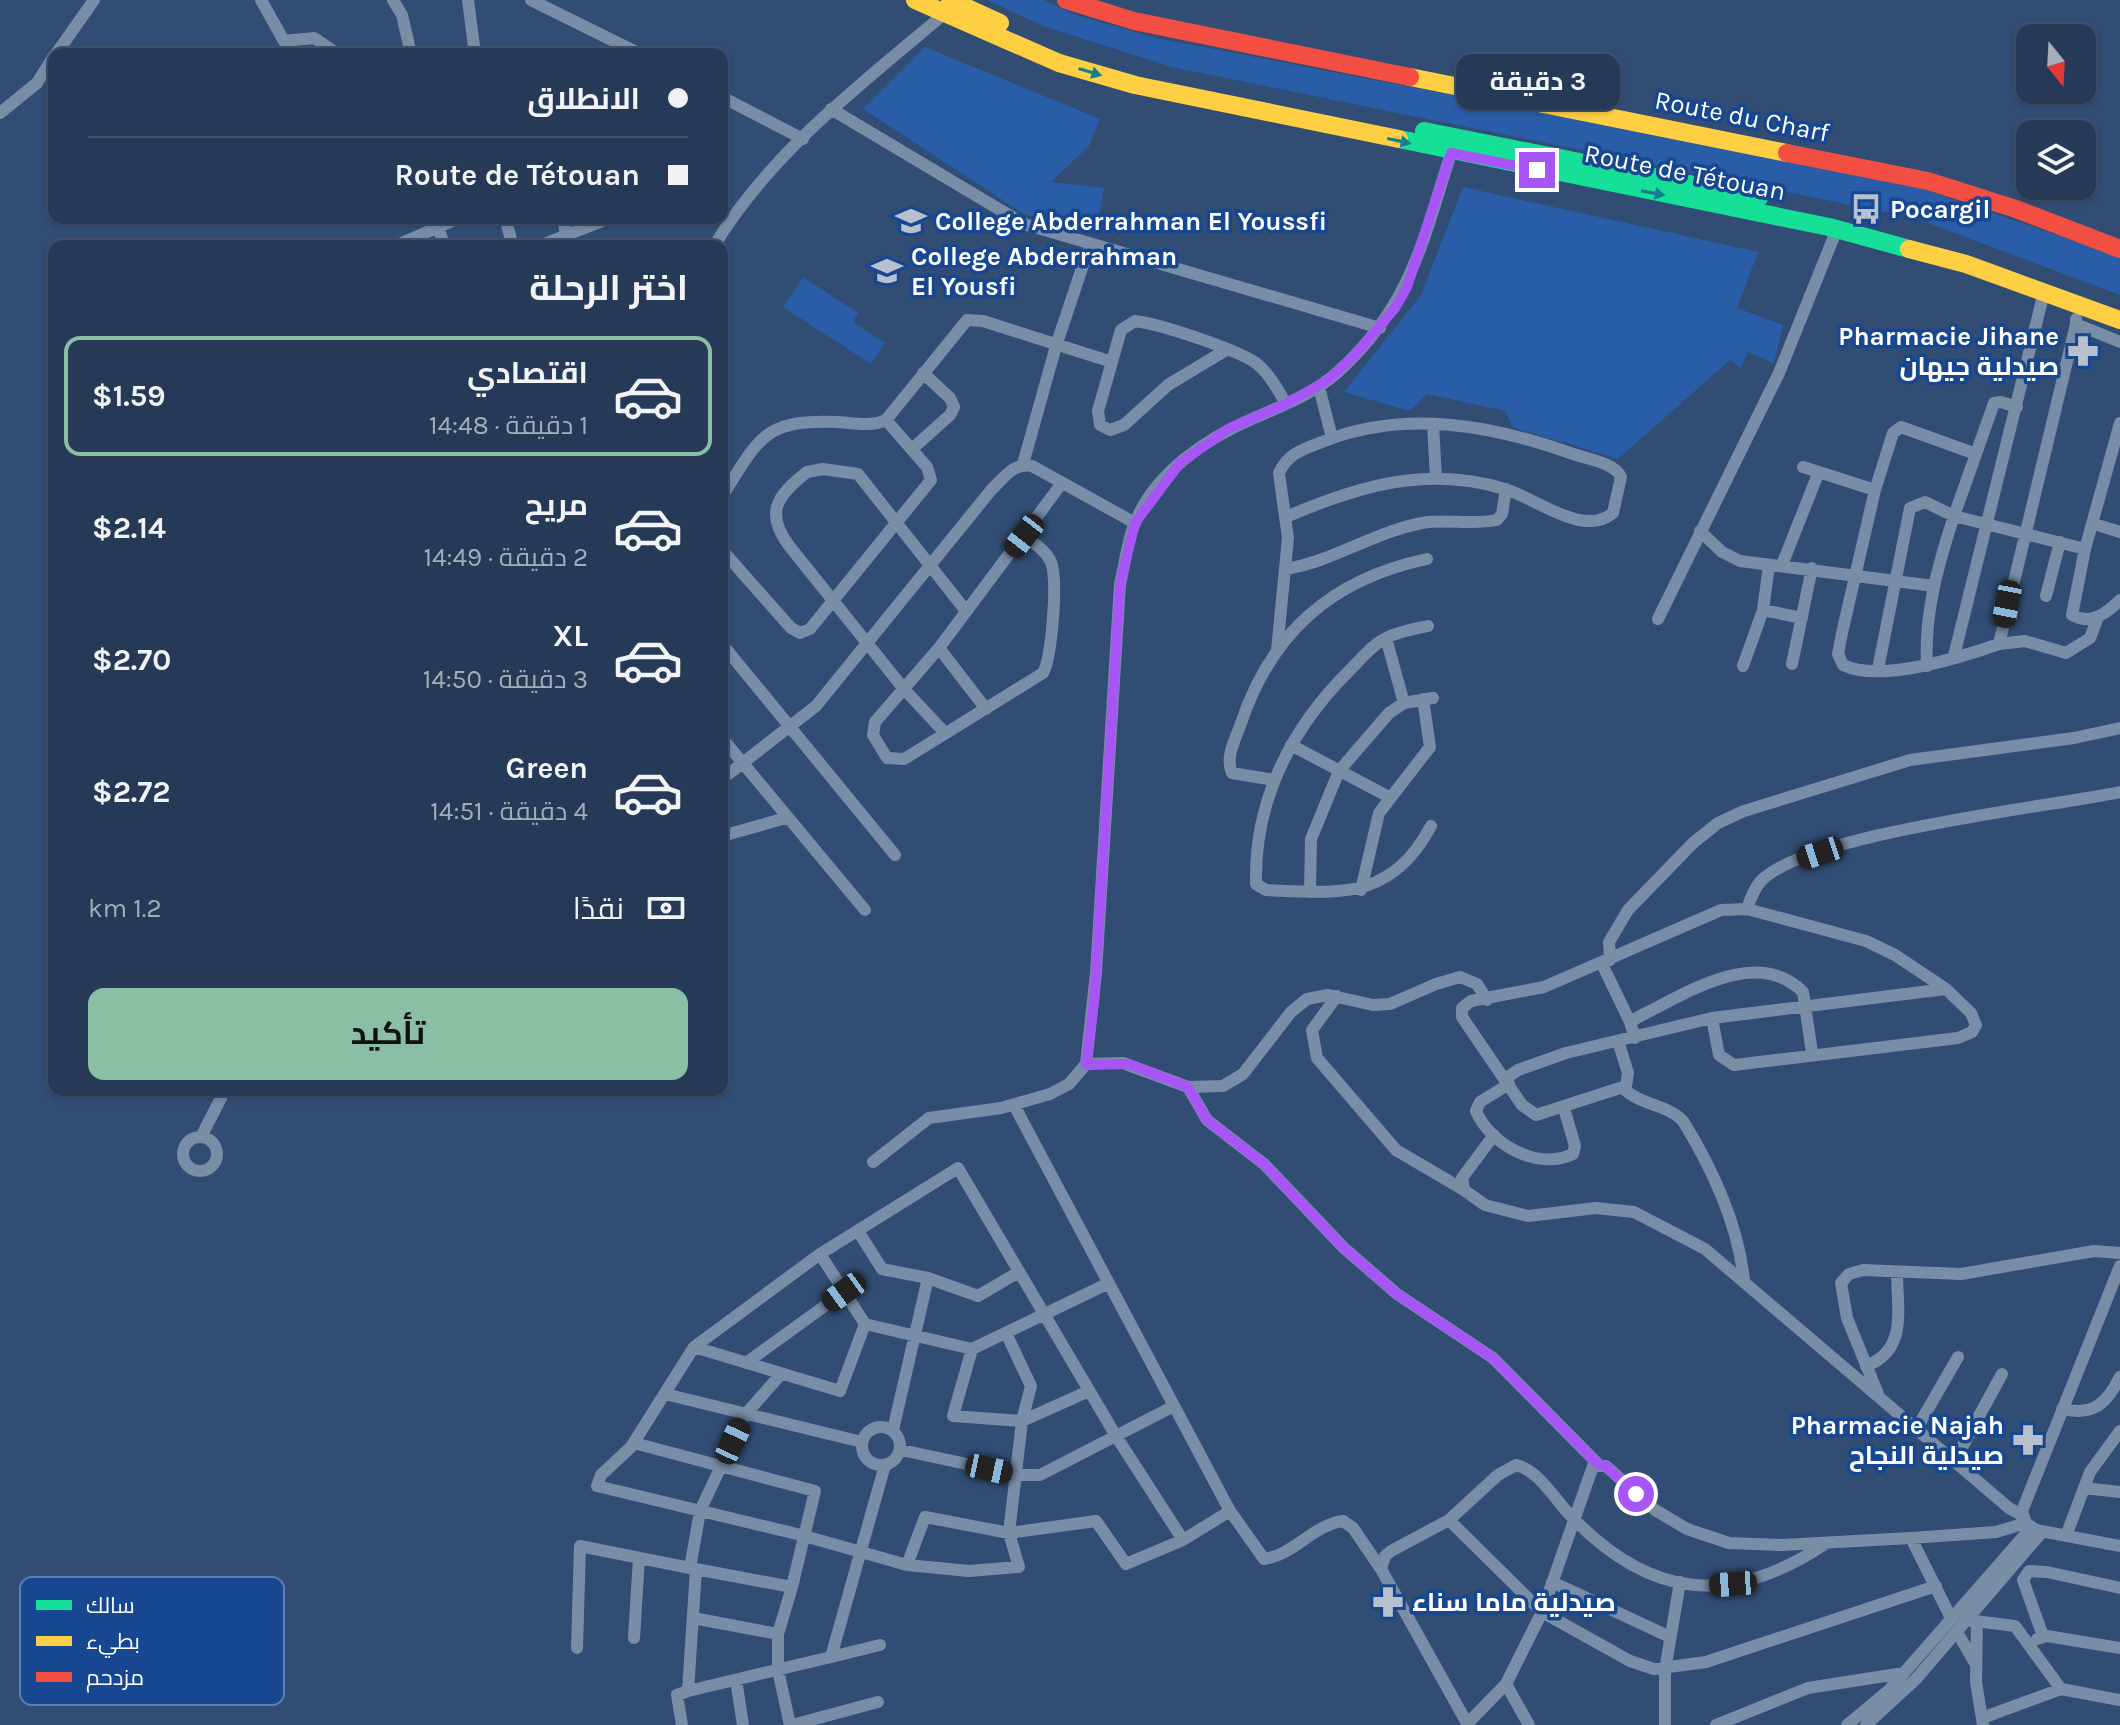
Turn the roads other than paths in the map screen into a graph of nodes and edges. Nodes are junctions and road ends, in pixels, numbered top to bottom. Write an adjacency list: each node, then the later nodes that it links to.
1 (94, 0): 9 (street)
2 (261, 0): 10 (street)
3 (393, 0): 11 (street)
4 (468, 0): 12 (street)
5 (531, 0): 13 (street)
6 (915, 0): 8 (main road, Route de Tétouan)
7 (1066, 0): 29 (main road, Route du Charf)
8 (947, 8): 16 (street); 19 (main road, Route de Tétouan, one-way to 19); 31 (main road, Route de Tétouan)
9 (60, 48)
10 (329, 48)
11 (410, 48)
12 (474, 48)
13 (628, 48)
14 (48, 66): 17 (street)
15 (728, 100): 18 (street)
16 (831, 109): 18 (street); 28 (street)
17 (0, 113)
18 (803, 139): 20 (street)
19 (1451, 153): 24 (main road, Route de Tétouan, one-way to 24); 34 (street)
20 (728, 223)
21 (434, 224): 26 (street)
22 (564, 224): 25 (street)
23 (595, 224): 25 (street)
24 (1837, 229): 30 (main road, Route de Tétouan); 63 (street)
25 (566, 236): 27 (street)
26 (406, 240)
27 (560, 240)
28 (1090, 244): 34 (street); 36 (street)
29 (2120, 249)
30 (2044, 292): 32 (main road, Route de Tétouan); 42 (street)
31 (2120, 305)
32 (2077, 314): 33 (main road, Route de Tétouan); 35 (street); 64 (street)
33 (2120, 320)
34 (1380, 328): 40 (street)
35 (2120, 342)
36 (1056, 346): 38 (street); 39 (street); 49 (street)
37 (1226, 350): 38 (street); 38 (street); 41 (street)
38 (1112, 362)
39 (923, 373): 43 (street); 47 (street)
40 (1319, 387): 41 (street); 46 (street)
41 (1286, 404): 60 (street)
42 (2017, 407): 48 (street); 59 (street)
43 (886, 420): 47 (street); 54 (street)
44 (2120, 423): 62 (street)
45 (1433, 424): 46 (street); 52 (street); 55 (street)
46 (1332, 438): 58 (street)
47 (912, 449): 61 (street)
48 (1976, 454): 56 (street); 57 (street)
49 (1023, 464): 53 (street); 72 (street)
50 (1803, 467): 51 (street)
51 (1818, 474): 56 (street); 71 (street)
52 (1436, 478): 55 (street); 58 (street)
53 (1062, 483): 60 (street); 66 (street)
54 (728, 487)
55 (1506, 489): 74 (street)
56 (1875, 490): 75 (street)
57 (1954, 516): 59 (street); 76 (street); 77 (street)
58 (1286, 517): 74 (street)
59 (1985, 522): 64 (street); 93 (street)
60 (1135, 523): 130 (street)
61 (896, 524): 72 (street); 80 (street); 80 (street)
62 (2094, 524): 65 (street); 68 (street)
63 (1700, 531): 71 (street); 85 (street)
64 (2024, 532): 67 (street); 88 (street)
65 (2120, 532)
66 (1024, 536): 82 (street); 100 (street)
67 (2060, 542): 68 (street); 78 (street)
68 (2085, 549): 83 (street)
69 (728, 557): 80 (street)
70 (1427, 559): 91 (street)
71 (1775, 565): 73 (street); 81 (street)
72 (931, 568): 82 (street); 89 (street)
73 (1812, 568): 75 (street); 84 (street)
74 (1285, 569): 91 (street)
75 (1855, 576): 76 (street); 97 (street)
76 (1897, 581): 77 (street); 97 (street)
77 (1934, 586): 96 (street)
78 (2046, 596)
79 (2120, 600): 83 (street)
80 (833, 601): 89 (street)
81 (1763, 610): 84 (street); 95 (street)
82 (966, 611): 90 (street)
83 (2098, 617): 88 (street)
84 (1802, 618): 94 (street)
85 (1658, 619)
86 (1428, 626): 87 (street)
87 (1386, 638): 99 (street); 104 (street)
88 (1999, 644): 93 (street)
89 (869, 646): 98 (street); 101 (street)
90 (939, 648): 98 (street); 100 (street)
91 (1277, 650): 109 (street)
92 (728, 651): 101 (street)
93 (1954, 656): 96 (street)
94 (1792, 664)
95 (1743, 666)
96 (1927, 666): 97 (street)
97 (1878, 669)
98 (904, 689): 103 (street); 103 (street)
99 (1404, 703): 107 (street); 111 (street)
100 (986, 709): 103 (street)
101 (790, 725): 106 (street); 115 (street)
102 (2120, 728): 120 (street)
103 (945, 733)
104 (1291, 745): 107 (street); 109 (street)
105 (728, 746): 106 (street)
106 (742, 764): 108 (street); 112 (street)
107 (1339, 771): 111 (street); 117 (street)
108 (728, 774)
109 (1274, 780): 117 (street)
110 (2120, 792): 118 (street)
111 (1389, 797): 116 (street)
112 (786, 818): 114 (street); 119 (street)
113 (1431, 826): 116 (street)
114 (728, 834)
115 (895, 855)
116 (1361, 890): 117 (street)
117 (1310, 892)
118 (1747, 909): 120 (street); 121 (street)
119 (865, 910)
120 (1606, 962): 123 (street); 126 (street)
121 (1946, 989): 124 (street); 129 (street)
122 (1337, 996): 123 (street); 132 (street); 140 (street)
123 (1487, 1000): 131 (street)
124 (1807, 1004): 125 (street); 126 (street); 129 (street)
125 (1712, 1018): 127 (street); 129 (street)
126 (1630, 1022): 127 (street)
127 (1635, 1038): 128 (street)
128 (1618, 1041): 131 (street); 133 (street)
129 (1812, 1053)
130 (1086, 1064): 132 (street); 135 (street)
131 (1507, 1081): 136 (street); 137 (street)
132 (1188, 1087): 179 (street)
133 (1623, 1088): 136 (street); 148 (street)
134 (222, 1096): 138 (street)
135 (1014, 1105): 139 (street); 149 (street)
136 (1564, 1108): 137 (street)
137 (1494, 1135): 140 (street)
138 (201, 1137)
139 (873, 1162)
140 (1464, 1190): 148 (street)
141 (858, 1231): 143 (street); 145 (street); 147 (street)
142 (2120, 1253): 146 (street)
143 (820, 1254): 150 (street); 155 (street)
144 (2120, 1266): 167 (street)
145 (1019, 1272): 147 (street); 151 (street)
146 (1897, 1272): 159 (street); 159 (street)
147 (928, 1278): 154 (street)
148 (1744, 1280): 165 (street)
149 (1109, 1283): 151 (street); 166 (street)
150 (844, 1292): 152 (street); 158 (street)
151 (1044, 1314): 153 (street); 163 (street)
152 (865, 1324): 154 (street); 160 (street)
153 (1006, 1333): 156 (street); 169 (street)
154 (913, 1336): 156 (street); 171 (street)
155 (694, 1347): 158 (street); 164 (street)
156 (972, 1349): 169 (street)
157 (1958, 1357): 170 (street)
158 (746, 1363): 160 (street)
159 (1866, 1366): 165 (street)
160 (781, 1374): 168 (street)
161 (2002, 1374): 177 (street)
162 (2120, 1377): 167 (street)
163 (1089, 1391): 169 (street); 173 (street)
164 (665, 1394): 168 (street); 175 (street)
165 (1880, 1397): 170 (street)
166 (1174, 1406): 173 (street); 185 (street)
167 (2062, 1409): 188 (street)
168 (745, 1415): 174 (street); 180 (street)
169 (1022, 1421): 181 (street)
170 (1917, 1428): 177 (street)
171 (893, 1430): 174 (street); 176 (street)
172 (2120, 1431): 182 (street)
173 (1116, 1436): 181 (street); 193 (street)
174 (862, 1442): 178 (street)
175 (634, 1443): 180 (street); 184 (street)
176 (901, 1450): 178 (street); 181 (street)
177 (1955, 1460): 188 (street)
178 (885, 1465): 196 (street)
179 (1599, 1465): 186 (street); 194 (street)
180 (721, 1468): 184 (street); 190 (street)
181 (1018, 1475): 189 (street)
182 (2084, 1488): 183 (street); 191 (street)
183 (2120, 1492)
184 (700, 1511): 190 (street); 199 (street)
185 (1230, 1511): 193 (street); 200 (street)
186 (1573, 1518): 187 (street); 201 (street); 202 (street)
187 (1449, 1520): 200 (street); 206 (street)
188 (2031, 1525): 191 (street); 192 (street); 208 (street); 209 (street)
189 (1009, 1533): 193 (street); 198 (street); 198 (street)
190 (801, 1535): 196 (street); 204 (street)
191 (2066, 1536): 195 (street)
192 (1911, 1538): 194 (street); 203 (street)
193 (1183, 1540)
194 (1827, 1544): 202 (street)
195 (2120, 1546)
196 (858, 1551): 198 (street); 219 (street)
197 (639, 1558): 199 (street); 214 (street); 217 (street)
198 (907, 1565)
199 (693, 1569): 204 (street); 207 (street)
200 (1381, 1569): 231 (street)
201 (1552, 1582): 206 (street); 213 (street)
202 (1680, 1582): 213 (street)
203 (1936, 1586): 208 (street); 222 (street)
204 (792, 1587): 211 (street)
205 (2120, 1588): 212 (street)
206 (1542, 1612): 222 (street); 225 (street)
207 (693, 1618): 211 (street); 227 (street)
208 (1951, 1618): 223 (street)
209 (1972, 1620): 210 (street); 215 (street); 220 (street)
210 (1957, 1632): 220 (street); 239 (street)
211 (778, 1634): 221 (street)
212 (2043, 1636): 215 (street); 218 (street)
213 (1670, 1637): 222 (street)
214 (634, 1638)
215 (2030, 1643): 226 (street)
216 (880, 1645): 219 (street)
217 (577, 1648)
218 (2120, 1648)
219 (831, 1657): 221 (street)
220 (1975, 1663): 230 (street)
221 (778, 1670): 224 (street); 234 (street)
222 (1665, 1670): 236 (street)
223 (1904, 1673): 237 (street); 238 (street)
224 (736, 1680): 227 (street); 233 (street)
225 (1506, 1684): 231 (street); 235 (street)
226 (2061, 1689): 228 (street); 230 (street)
227 (688, 1691): 232 (street)
228 (2120, 1700)
229 (878, 1702): 234 (street)
230 (1982, 1722)
231 (1467, 1724)
232 (682, 1725)
233 (743, 1725)
234 (791, 1725)
235 (1529, 1725)
236 (1665, 1725)
237 (1716, 1725)
238 (1847, 1725)
239 (1866, 1725)

